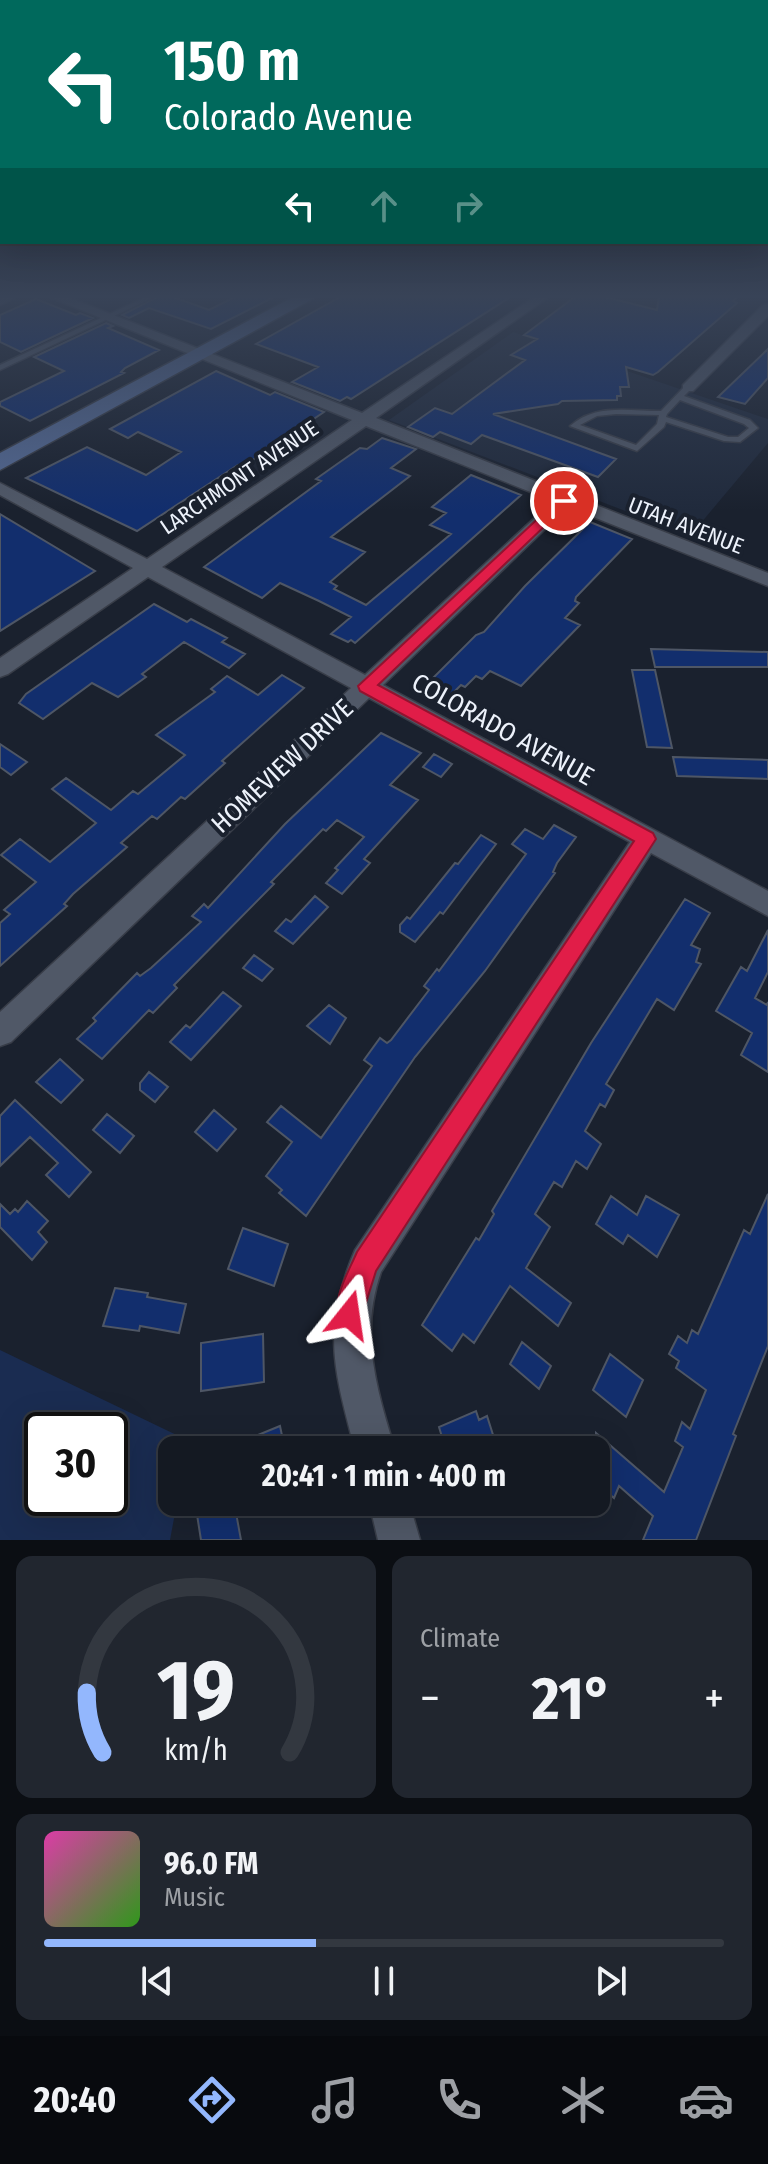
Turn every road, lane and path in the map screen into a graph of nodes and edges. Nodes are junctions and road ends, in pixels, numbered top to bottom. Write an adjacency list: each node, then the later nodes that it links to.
1 (175, 368): 8 (street)
2 (236, 368): 7 (street, UTAH AVENUE)
3 (439, 368): 7 (street, LARCHMONT AVENUE)
4 (707, 368): 5 (street)
5 (683, 392): 6 (lane); 6 (lane)
6 (662, 416): 6 (lane)
7 (365, 419): 10 (street, UTAH AVENUE); 11 (street, LARCHMONT AVENUE)
8 (0, 463)
9 (0, 488): 11 (street, COLORADO AVENUE)
10 (564, 501): 12 (street, UTAH AVENUE); 14 (street, HOMEVIEW DRIVE)
11 (148, 568): 13 (street, LARCHMONT AVENUE); 14 (street, COLORADO AVENUE)
12 (768, 580)
13 (0, 669)
14 (366, 686): 15 (street, COLORADO AVENUE); 17 (street, HOMEVIEW DRIVE)
15 (646, 839): 16 (street, COLORADO AVENUE); 18 (street)
16 (768, 904)
17 (0, 1032)
18 (372, 1436)
19 (393, 1516): 20 (street)
20 (399, 1540)

